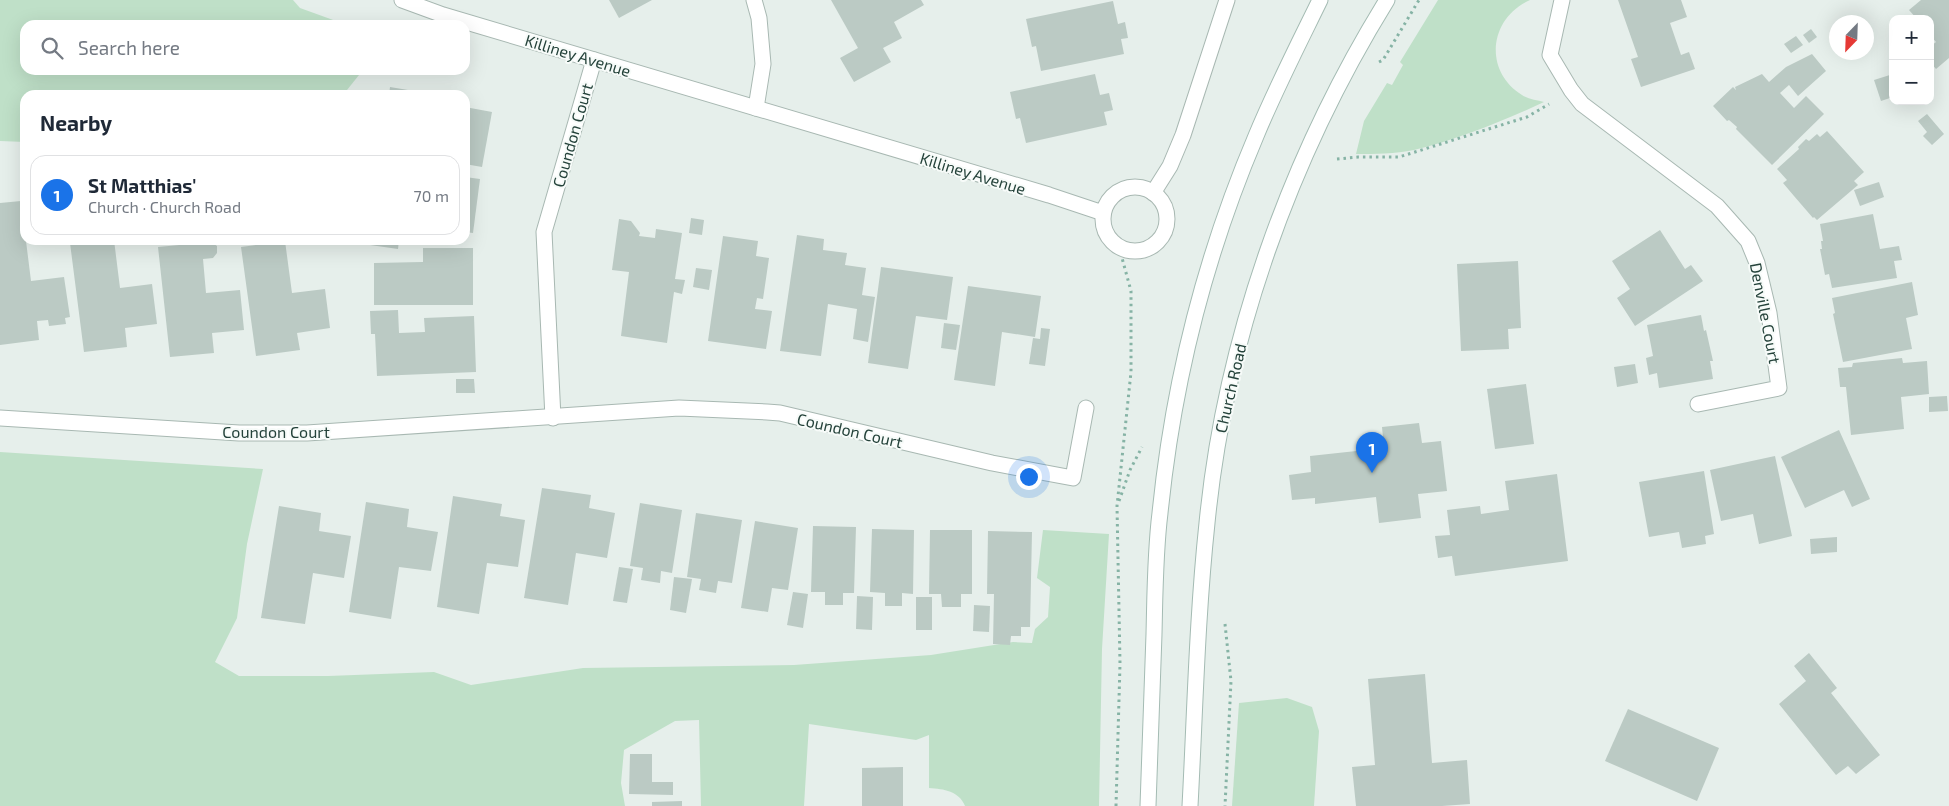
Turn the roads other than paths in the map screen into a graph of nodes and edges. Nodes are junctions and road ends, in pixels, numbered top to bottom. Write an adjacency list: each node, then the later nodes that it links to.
1 (402, 0): 7 (street, Killiney Avenue)
2 (754, 0): 10 (street)
3 (1227, 0): 11 (street)
4 (1320, 0): 17 (street)
5 (1387, 0): 18 (street, Church Road)
6 (1562, 0): 13 (street, Denville Court)
7 (460, 20)
8 (470, 23): 9 (street, Killiney Avenue)
9 (594, 60): 10 (street, Killiney Avenue); 16 (street, Coundon Court)
10 (756, 108): 12 (street, Killiney Avenue)
11 (1153, 193): 12 (street); 12 (street)
12 (1103, 213)
13 (1698, 404)
14 (1086, 408): 16 (street, Coundon Court)
15 (0, 418): 16 (street, Coundon Court)
16 (552, 418)
17 (1148, 806)
18 (1190, 806)

